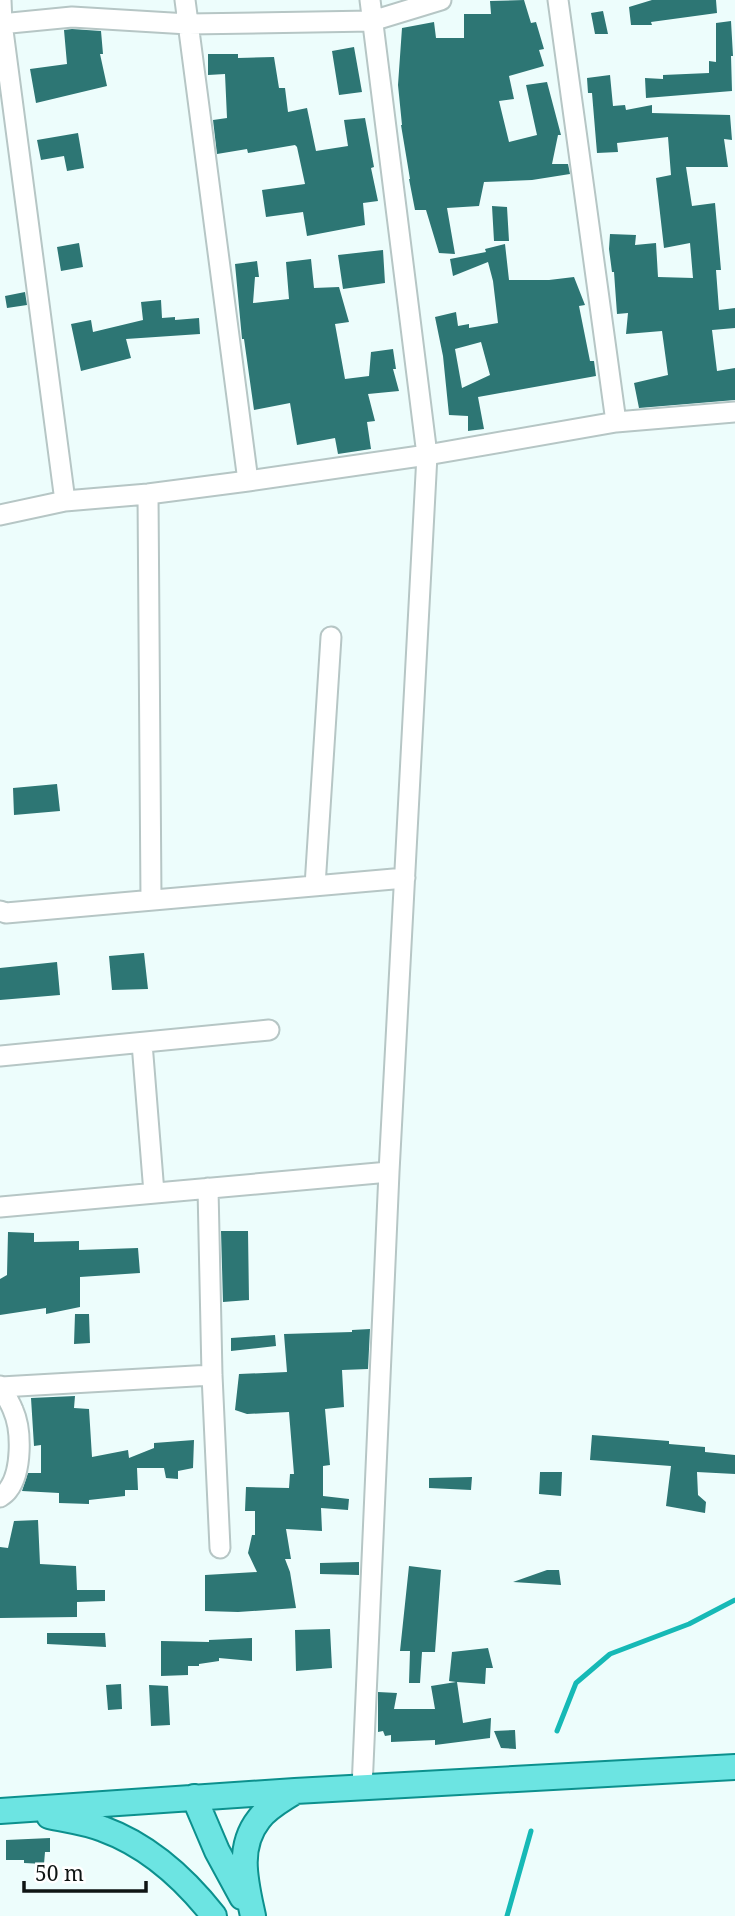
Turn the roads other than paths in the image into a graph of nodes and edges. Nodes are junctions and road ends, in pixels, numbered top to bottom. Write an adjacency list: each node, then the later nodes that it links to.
1 (1, 0): 7 (street)
2 (185, 0): 8 (street)
3 (370, 0): 6 (street)
4 (441, 0): 6 (street)
5 (558, 0): 10 (street)
6 (372, 21): 8 (street); 11 (street)
7 (1, 23): 8 (street); 14 (street)
8 (188, 24): 12 (street)
9 (735, 412): 10 (street)
10 (616, 422): 11 (street)
11 (427, 455): 12 (street); 17 (street)
12 (248, 481): 13 (street)
13 (148, 494): 14 (street); 19 (street)
14 (65, 501): 15 (street)
15 (0, 515)
16 (331, 637): 18 (street)
17 (405, 878): 18 (street); 24 (street)
18 (315, 886): 19 (street)
19 (151, 900): 20 (street)
20 (0, 911)
21 (269, 1030): 22 (street)
22 (142, 1043): 23 (street); 26 (street)
23 (0, 1056)
24 (389, 1172): 25 (street); 33 (street)
25 (208, 1188): 26 (street); 28 (street)
26 (154, 1193): 27 (street)
27 (0, 1207)
28 (212, 1375): 29 (street); 31 (street)
29 (0, 1387): 30 (street)
30 (0, 1497)
31 (220, 1548)
32 (735, 1767): 33 (main road)
33 (362, 1788): 34 (main road)
34 (295, 1791): 35 (main road); 39 (main road)
35 (194, 1797): 36 (main road); 39 (main road)
36 (25, 1810): 37 (main road); 38 (main road)
37 (0, 1811)
38 (214, 1916)
39 (252, 1916)

